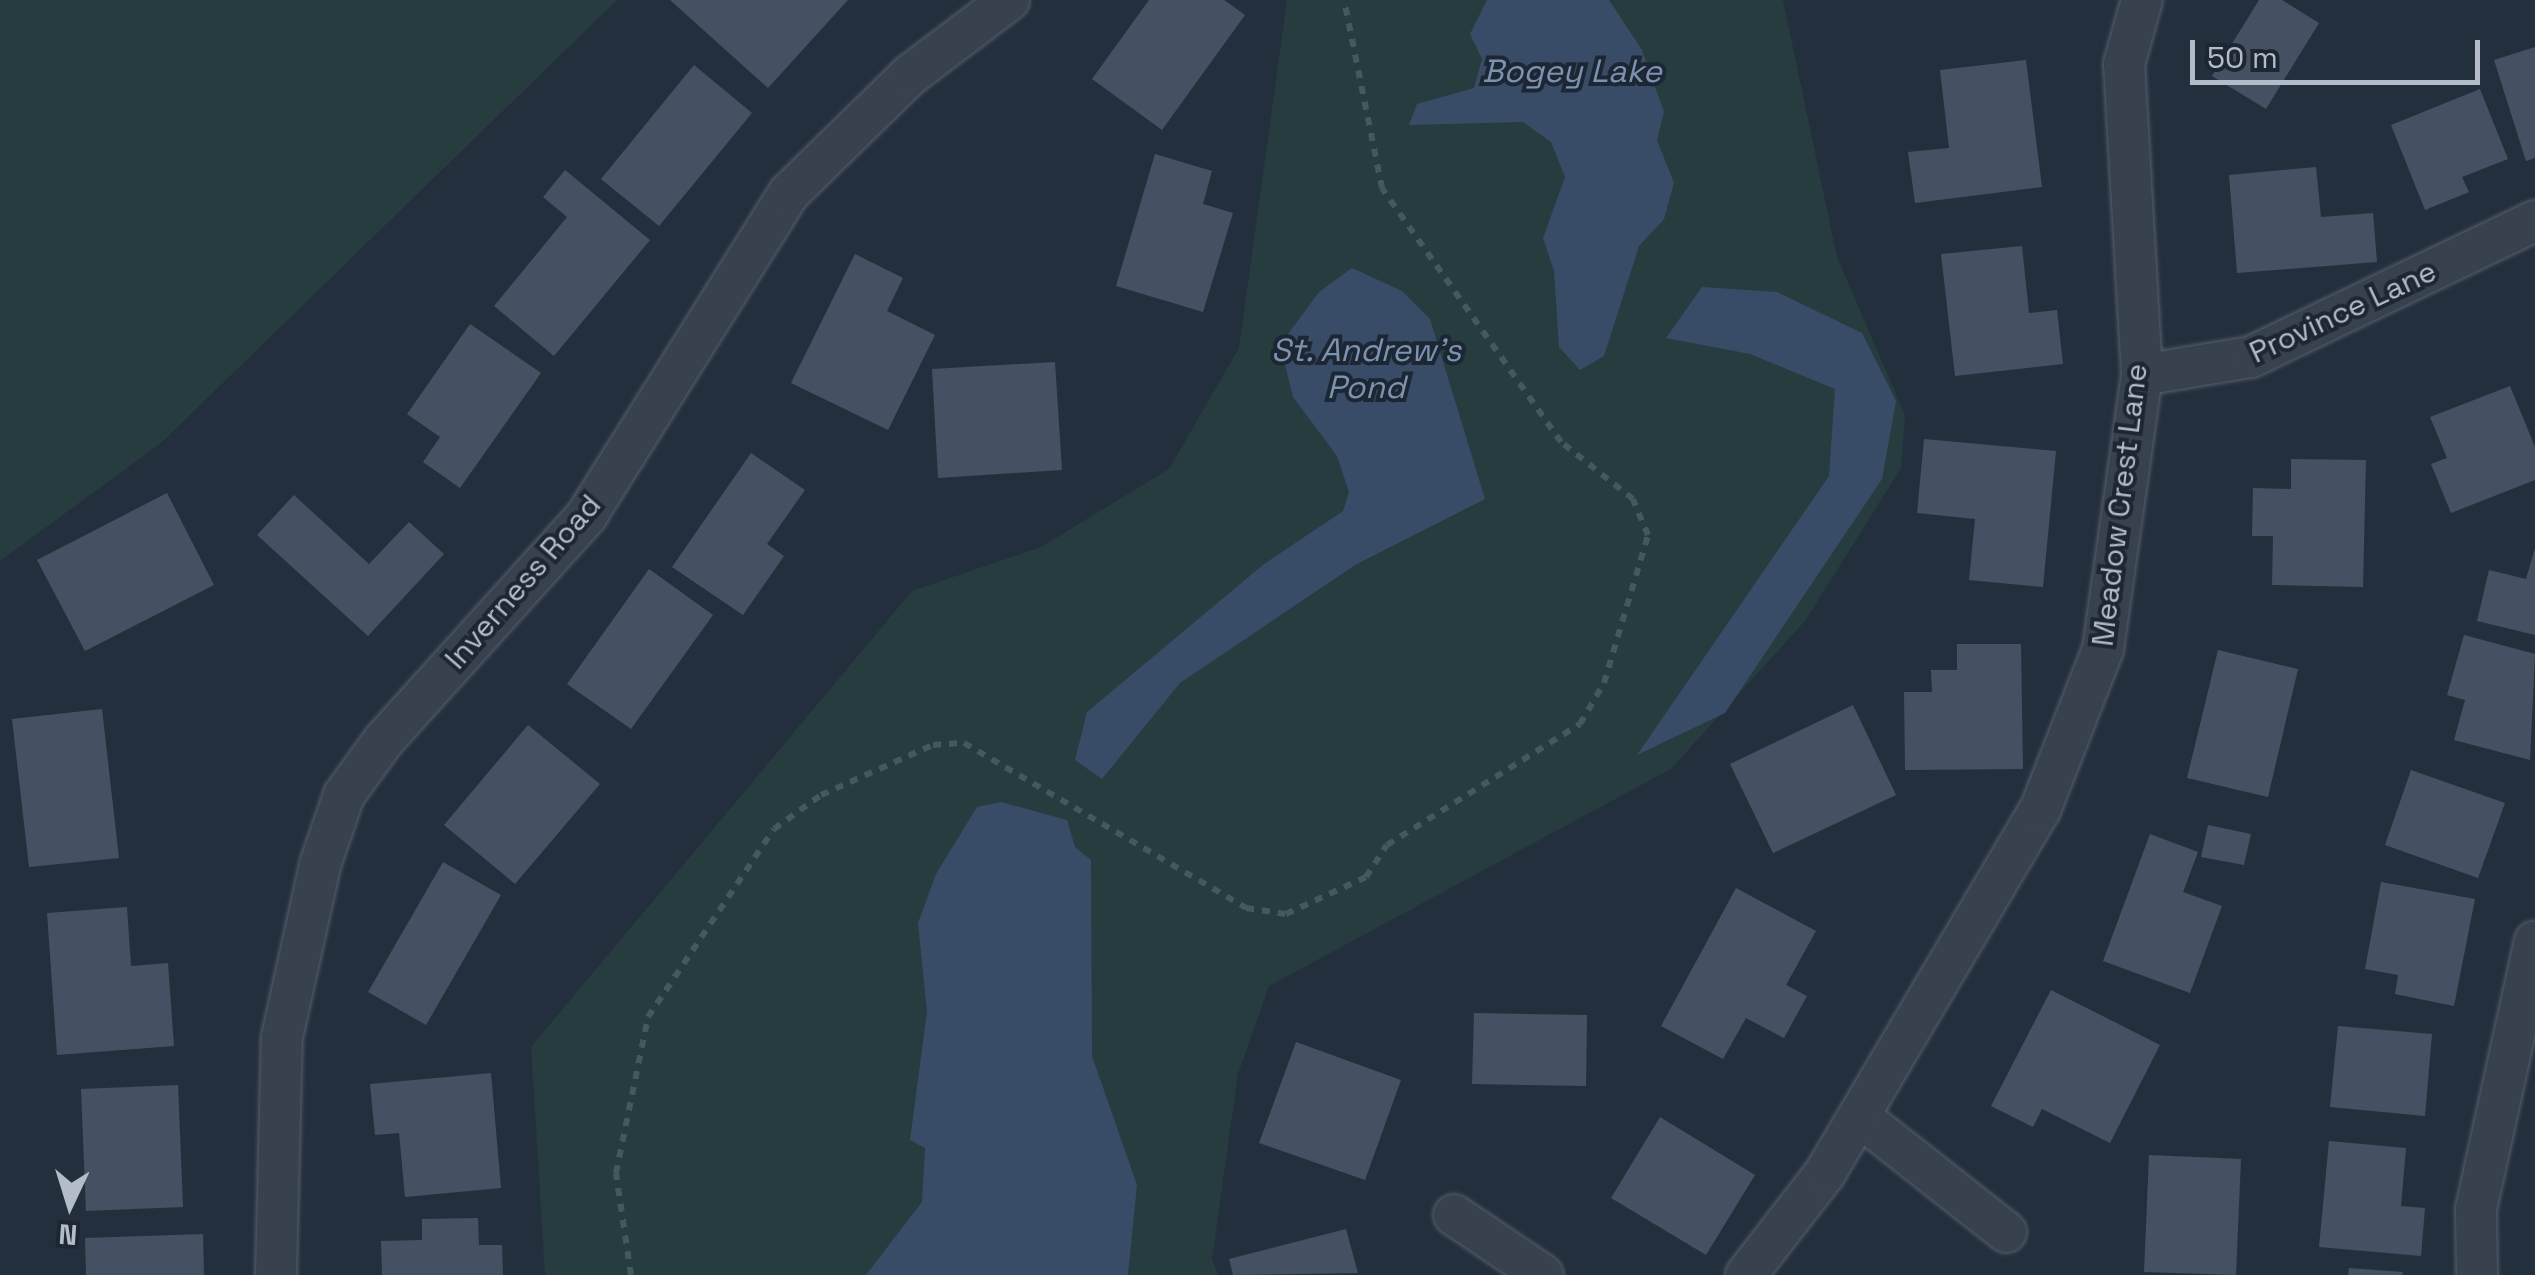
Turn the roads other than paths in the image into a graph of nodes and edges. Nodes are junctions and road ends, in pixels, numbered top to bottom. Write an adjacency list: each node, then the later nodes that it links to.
1 (1009, 0): 9 (street, Inverness Road)
2 (2142, 0): 4 (street, Meadow Crest Lane)
3 (2535, 220): 4 (street, Province Lane)
4 (2142, 375): 6 (street, Meadow Crest Lane)
5 (2535, 942): 12 (street)
6 (1860, 1117): 8 (street); 11 (street, Meadow Crest Lane)
7 (1454, 1215): 10 (street)
8 (2006, 1232)
9 (276, 1275)
10 (1543, 1275)
11 (1746, 1275)
12 (2478, 1275)

